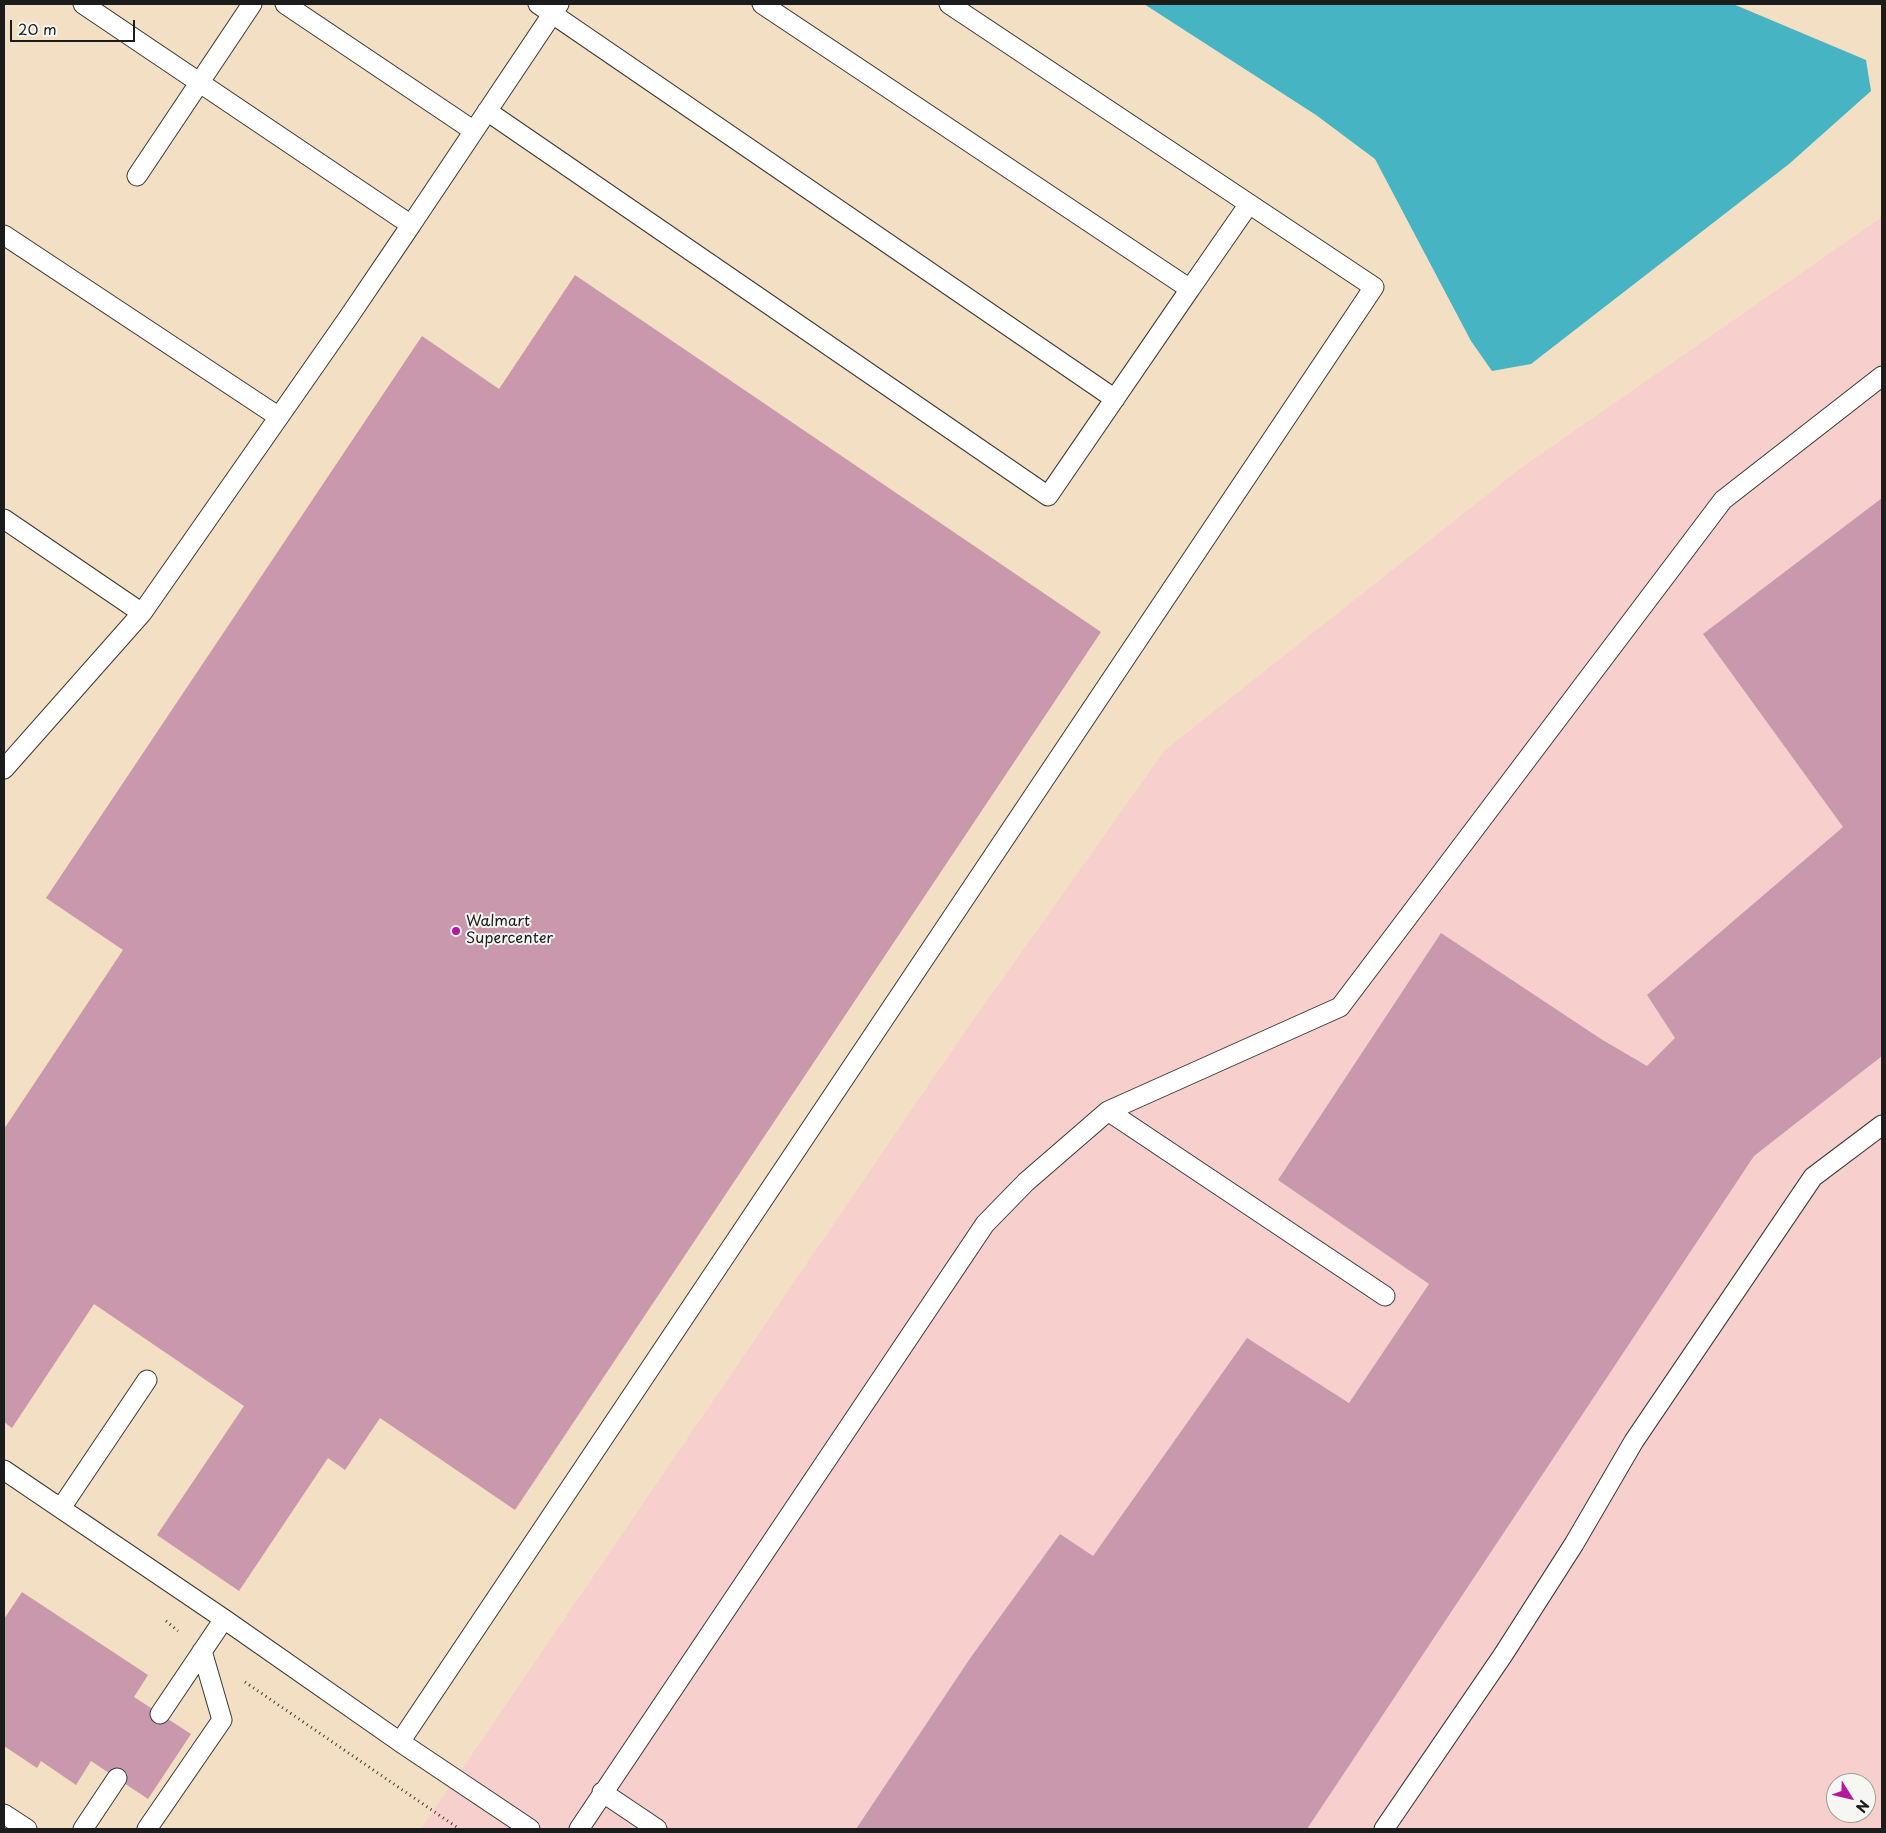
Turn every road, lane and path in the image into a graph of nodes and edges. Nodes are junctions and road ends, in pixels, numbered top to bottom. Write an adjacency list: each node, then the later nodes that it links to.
1 (83, 4): 7 (lane)
2 (252, 4): 7 (lane)
3 (285, 4): 9 (lane)
4 (762, 4): 14 (lane)
5 (949, 4): 11 (lane)
6 (550, 7): 8 (lane); 16 (lane)
7 (200, 81): 10 (lane); 12 (lane)
8 (487, 111): 9 (lane); 16 (lane)
9 (474, 131): 12 (lane)
10 (137, 176)
11 (1249, 204): 14 (lane); 30 (lane)
12 (410, 225): 17 (lane)
13 (4, 235): 17 (lane)
14 (1190, 289): 16 (lane)
15 (1882, 376): 21 (lane)
16 (1115, 399)
17 (279, 417): 19 (lane)
18 (4, 519): 19 (lane)
19 (142, 613): 20 (lane)
20 (4, 769)
21 (1108, 1111): 23 (lane); 32 (lane)
22 (1882, 1125): 40 (lane)
23 (1385, 1296)
24 (146, 1380): 26 (lane)
25 (4, 1470): 26 (lane)
26 (62, 1508): 27 (lane)
27 (224, 1619): 28 (lane); 30 (lane)
28 (202, 1651): 29 (lane); 36 (lane)
29 (160, 1714)
30 (400, 1742): 37 (lane)
31 (117, 1778): 35 (lane)
32 (602, 1792): 38 (lane); 39 (lane)
33 (4, 1814): 34 (lane)
34 (27, 1829)
35 (83, 1829)
36 (147, 1829)
37 (530, 1829)
38 (579, 1829)
39 (657, 1829)
40 (1384, 1829)

